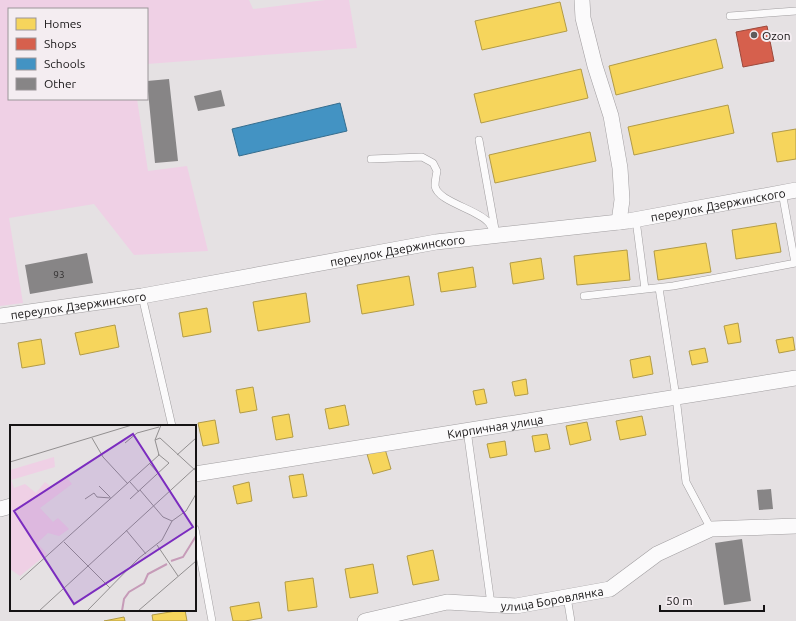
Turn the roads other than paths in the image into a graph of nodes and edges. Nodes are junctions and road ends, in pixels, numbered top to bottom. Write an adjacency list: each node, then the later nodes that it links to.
1 (582, 0): 8 (street)
2 (796, 12): 3 (lane)
3 (730, 16)
4 (479, 140): 9 (lane)
5 (371, 159): 9 (lane)
6 (789, 191): 7 (street, переулок Дзержинского); 10 (lane)
7 (636, 220): 8 (street, переулок Дзержинского); 12 (lane)
8 (619, 222): 9 (street, переулок Дзержинского)
9 (496, 235): 13 (street, переулок Дзержинского)
10 (796, 263): 11 (lane)
11 (659, 288): 12 (lane); 17 (lane)
12 (645, 289): 14 (lane)
13 (142, 296): 15 (street, переулок Дзержинского); 18 (lane)
14 (584, 296)
15 (0, 316)
16 (796, 378): 17 (street, Кирпичная улица)
17 (676, 397): 19 (street, Кирпичная улица); 24 (lane)
18 (172, 425)
19 (467, 430): 20 (street, Кирпичная улица); 27 (lane)
20 (196, 474)
21 (10, 506): 22 (street)
22 (0, 508)
23 (796, 526): 24 (street, улица Боровлянка)
24 (711, 529): 26 (street, улица Боровлянка)
25 (196, 534): 28 (lane)
26 (567, 597): 27 (street, улица Боровлянка); 30 (lane)
27 (491, 604): 29 (street, улица Боровлянка)
28 (212, 621)
29 (365, 621)
30 (571, 621)

